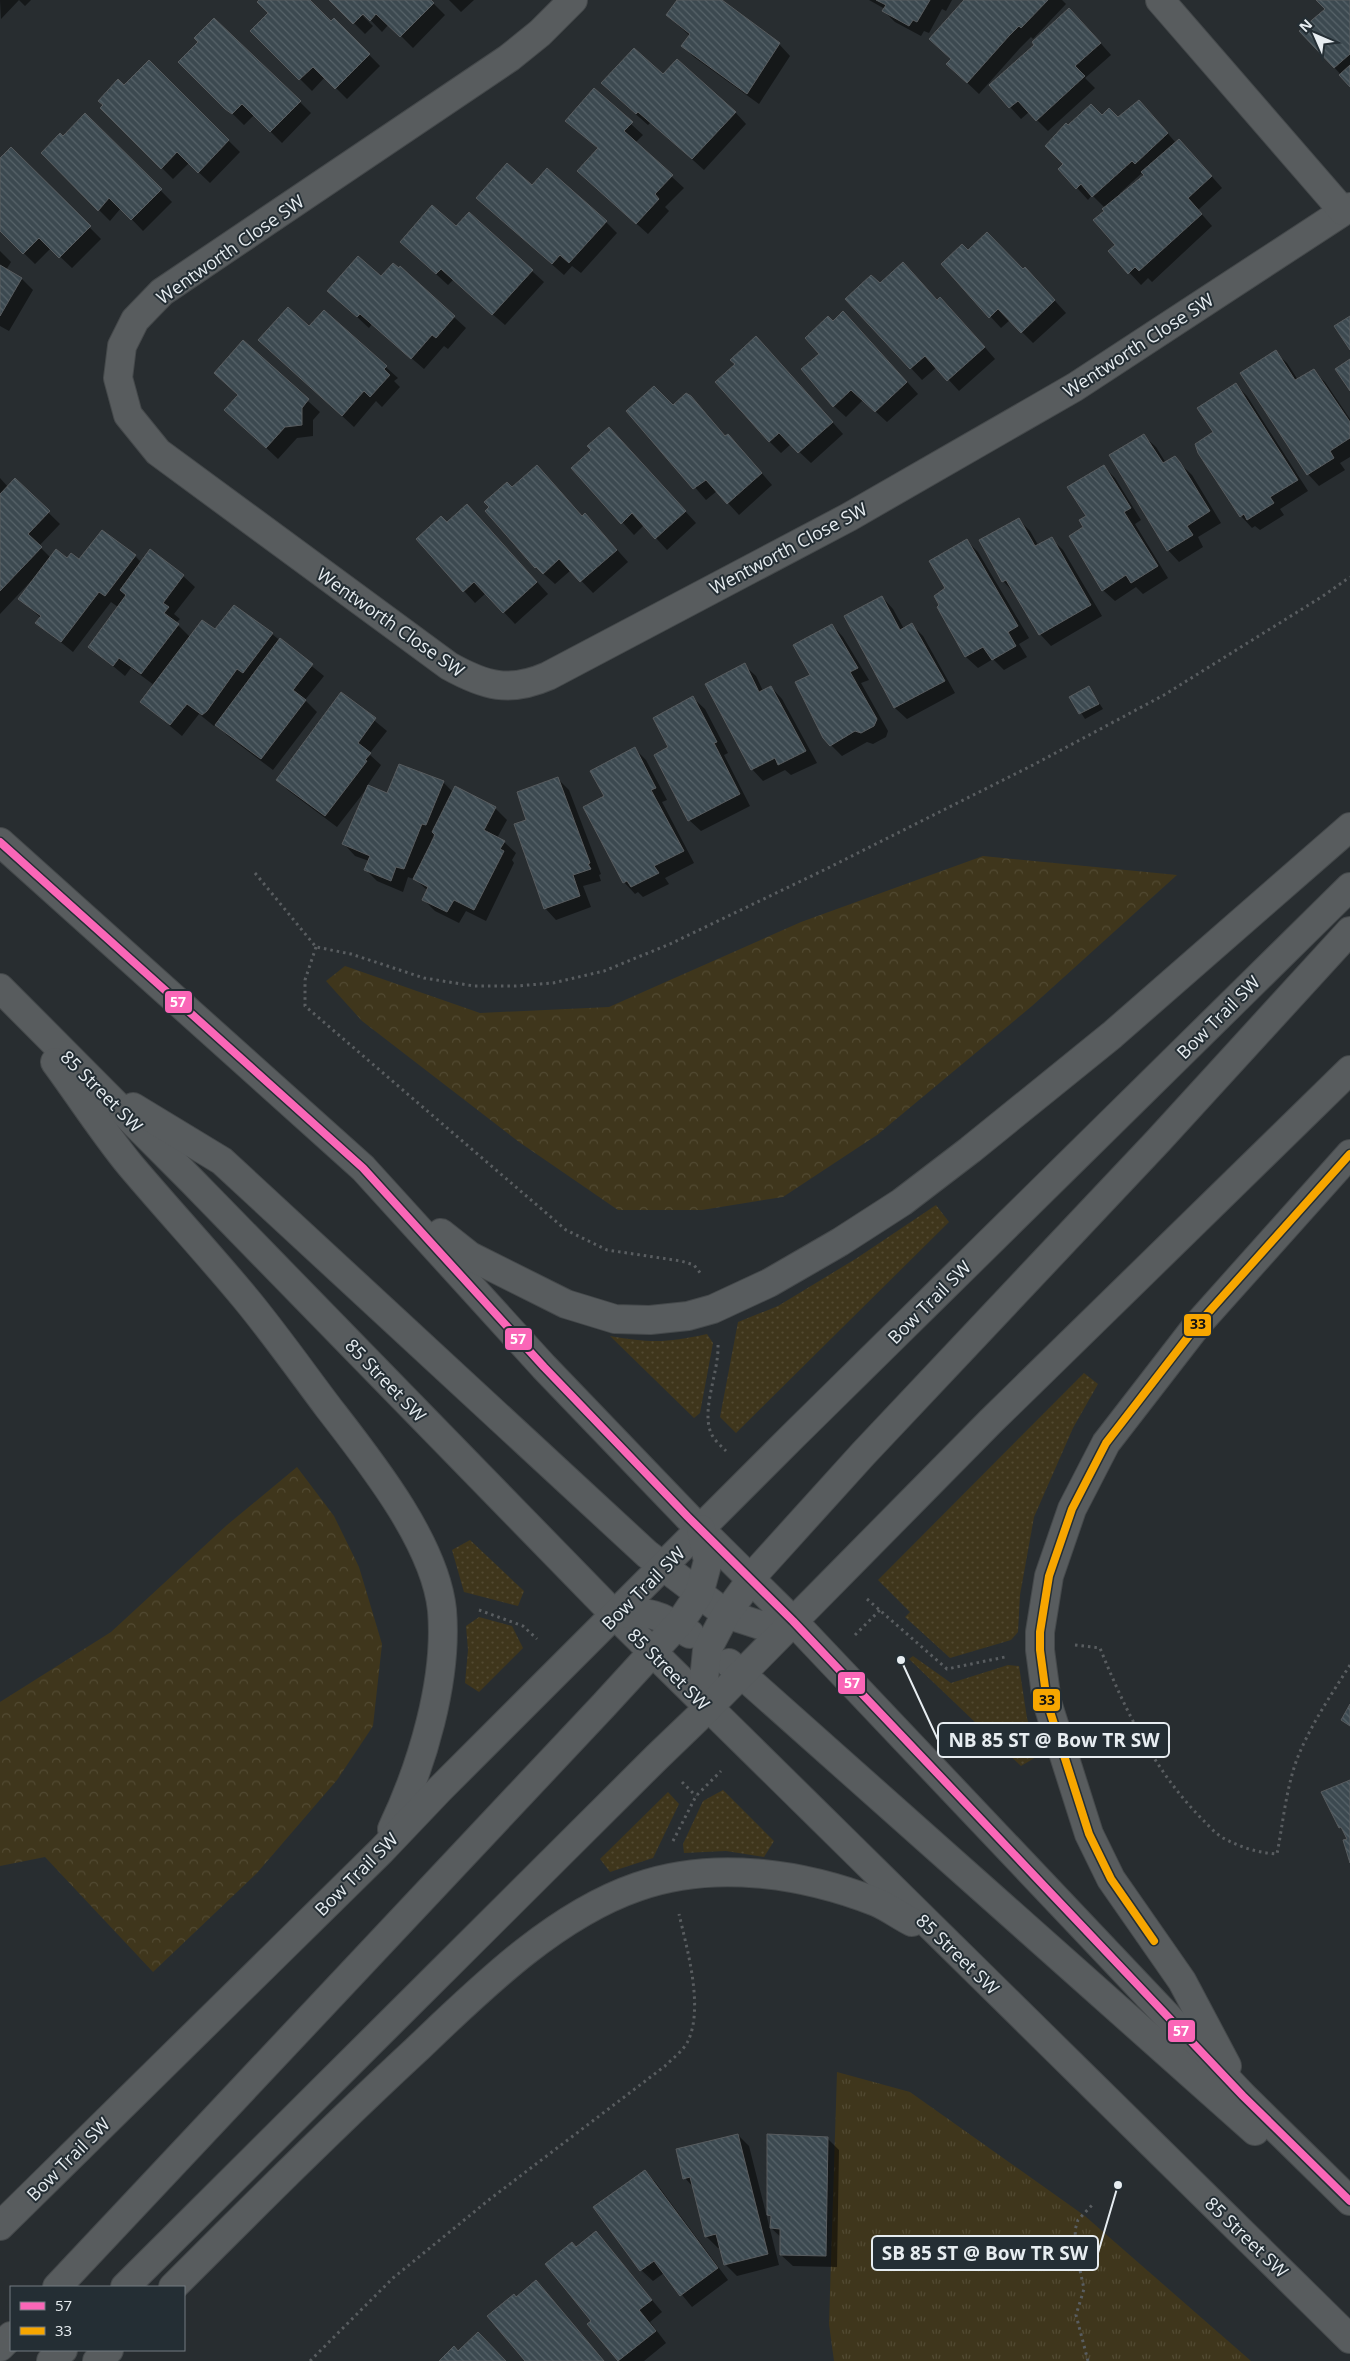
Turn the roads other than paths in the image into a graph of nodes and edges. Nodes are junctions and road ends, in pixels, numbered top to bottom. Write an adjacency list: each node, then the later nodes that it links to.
1 (573, 0): 3 (main road, Wentworth Close SW)
2 (1160, 0): 3 (main road, Wentworth Close SW)
3 (1347, 209)
4 (1350, 827): 12 (main road)
5 (0, 842): 12 (main road)
6 (1350, 887): 13 (main road, Bow Trail SW)
7 (1350, 930): 15 (main road)
8 (1, 989): 10 (main road, 85 Street SW); 25 (main road)
9 (1350, 1070): 19 (main road)
10 (97, 1085): 14 (main road); 18 (main road, 85 Street SW)
11 (1350, 1154): 27 (main road)
12 (363, 1168): 13 (main road)
13 (702, 1530): 14 (main road, Bow Trail SW); 15 (main road); 16 (main road)
14 (663, 1567): 16 (main road); 18 (main road, Bow Trail SW)
15 (751, 1579): 17 (main road); 19 (main road)
16 (699, 1594): 17 (main road); 20 (main road)
17 (726, 1614): 19 (main road); 21 (main road)
18 (615, 1615): 20 (main road); 22 (main road, 85 Street SW); 25 (main road, Bow Trail SW)
19 (793, 1621): 23 (main road); 27 (main road)
20 (676, 1625): 21 (main road); 22 (main road)
21 (709, 1647): 23 (main road); 24 (main road)
22 (652, 1652): 24 (main road, 85 Street SW); 31 (main road)
23 (742, 1674): 24 (main road); 29 (main road)
24 (708, 1708): 26 (main road, 85 Street SW); 32 (main road)
25 (382, 1850): 30 (main road, Bow Trail SW)
26 (944, 1940): 33 (main road); 35 (main road, 85 Street SW)
27 (1243, 2096): 28 (main road)
28 (1350, 2201)
29 (1350, 2217)
30 (0, 2226)
31 (58, 2286)
32 (126, 2286)
33 (174, 2286)
34 (10, 2337): 36 (main road)
35 (1350, 2339)
36 (0, 2347)
37 (62, 2351): 39 (main road)
38 (108, 2351): 40 (main road)
39 (51, 2361)
40 (97, 2361)

